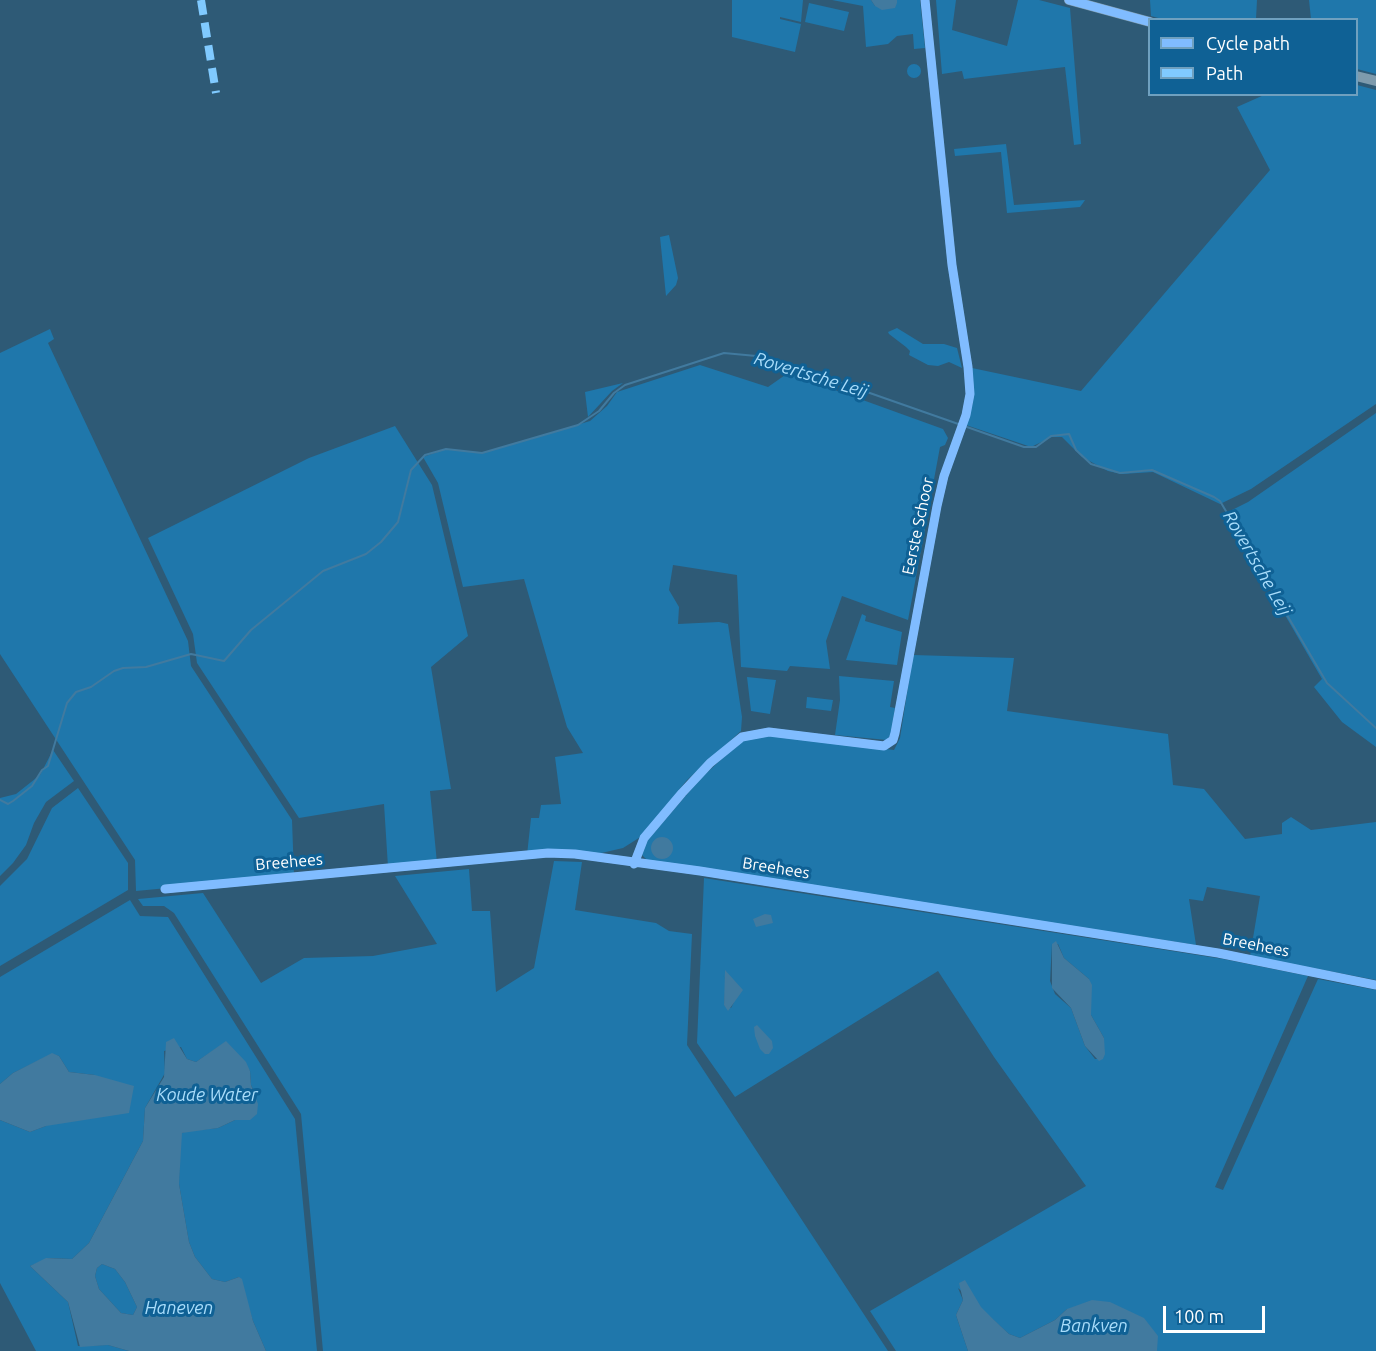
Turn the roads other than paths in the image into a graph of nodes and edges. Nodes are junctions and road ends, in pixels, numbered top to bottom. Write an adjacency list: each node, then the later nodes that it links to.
1 (925, 0): 6 (street, Eerste Schoor)
2 (1069, 0): 3 (street)
3 (1148, 22)
4 (1358, 76): 5 (street)
5 (1376, 81)
6 (634, 864): 7 (street, Breehees); 8 (street, Breehees)
7 (165, 889)
8 (1376, 985)

